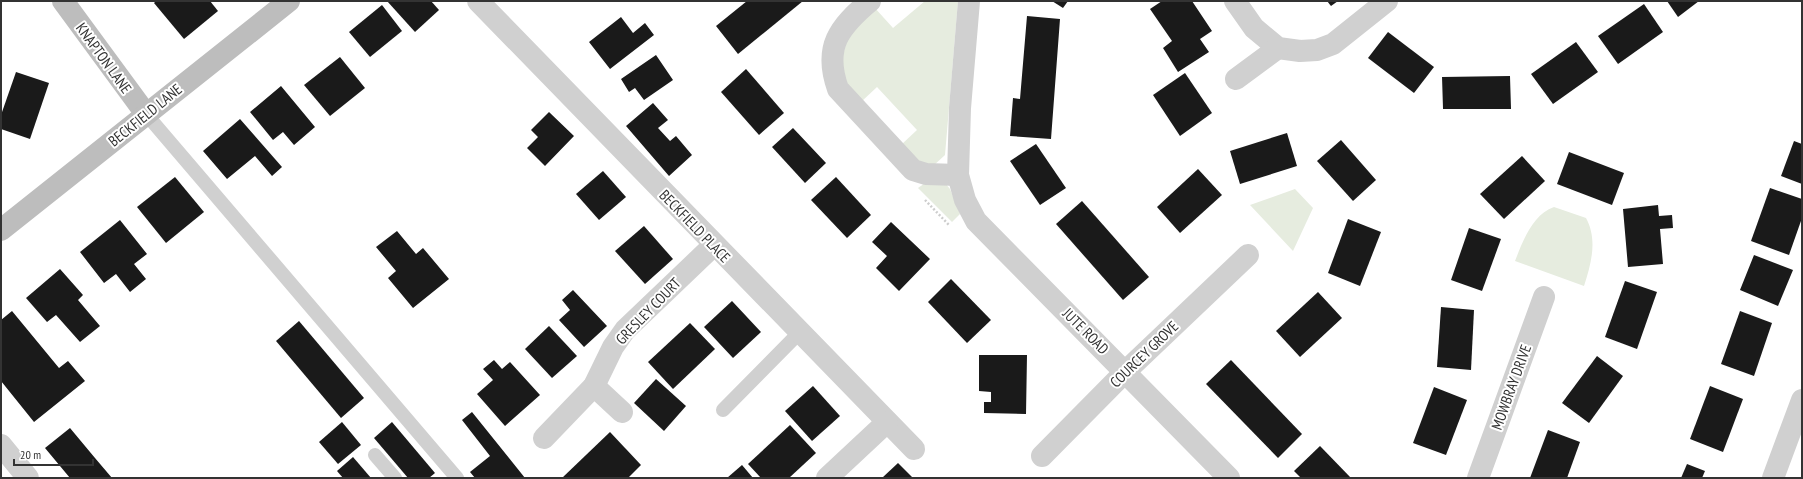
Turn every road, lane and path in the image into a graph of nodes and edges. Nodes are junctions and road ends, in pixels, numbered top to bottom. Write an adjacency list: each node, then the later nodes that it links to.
1 (63, 1): 10 (street, KNAPTON LANE)
2 (289, 1): 10 (street, BECKFIELD LANE)
3 (478, 1): 13 (street, BECKFIELD PLACE)
4 (870, 1): 11 (street)
5 (969, 1): 11 (street, JUTE ROAD)
6 (1234, 1): 8 (street)
7 (1387, 1): 8 (street)
8 (1278, 48): 9 (street)
9 (1236, 79)
10 (146, 114): 12 (street, BECKFIELD LANE); 30 (lane)
11 (958, 175): 17 (street, JUTE ROAD)
12 (1, 230)
13 (714, 245): 16 (street, BECKFIELD PLACE); 18 (street, GRESLEY COURT)
14 (1248, 254): 17 (street, COURCEY GROVE)
15 (1544, 297): 33 (street, MOWBRAY DRIVE)
16 (799, 333): 20 (lane); 22 (street, BECKFIELD PLACE)
17 (1126, 372): 27 (street, COURCEY GROVE); 32 (street, JUTE ROAD)
18 (594, 386): 21 (street); 23 (street, GRESLEY COURT)
19 (1802, 400): 34 (street)
20 (723, 410)
21 (622, 412)
22 (887, 422): 25 (street, BECKFIELD PLACE); 31 (street)
23 (544, 438)
24 (1, 444): 28 (street)
25 (914, 449)
26 (375, 455): 29 (lane)
27 (1042, 456)
28 (28, 478)
29 (395, 478)
30 (457, 478)
31 (827, 478)
32 (1229, 478)
33 (1478, 478)
34 (1773, 478)

